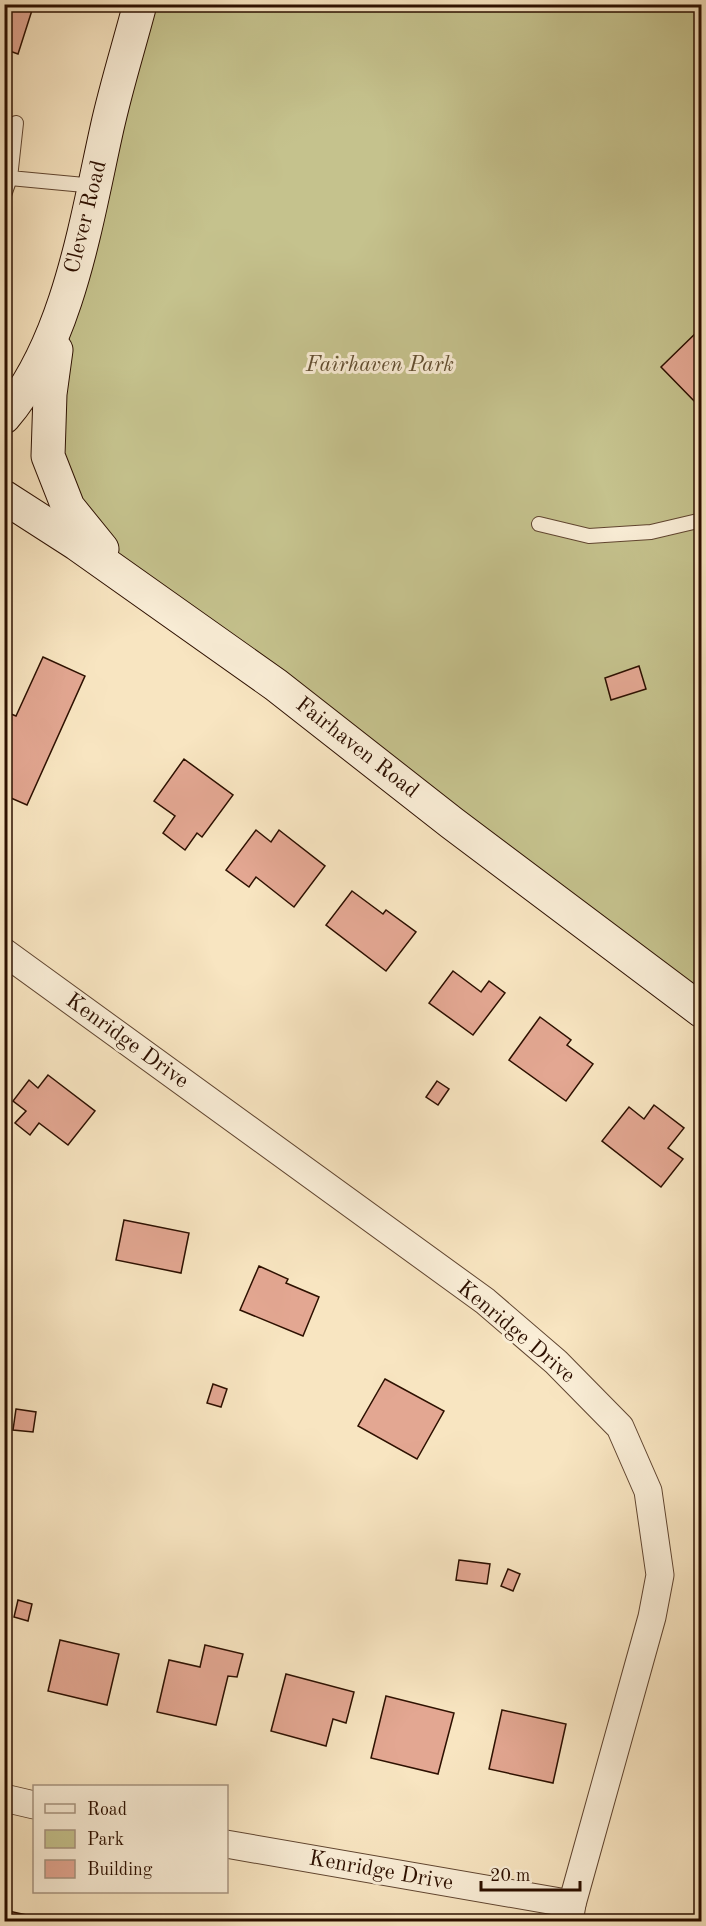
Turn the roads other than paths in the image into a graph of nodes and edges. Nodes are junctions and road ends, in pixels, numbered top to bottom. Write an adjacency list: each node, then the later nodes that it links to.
1 (140, 4): 4 (street, Clever Road)
2 (16, 123): 3 (lane)
3 (10, 178): 4 (lane); 5 (lane)
4 (95, 186): 6 (street, Clever Road)
5 (4, 195)
6 (61, 311): 7 (street, Clever Road); 13 (street)
7 (9, 401)
8 (4, 497): 12 (street, Fairhaven Road)
9 (702, 520): 11 (lane)
10 (4, 522): 12 (street)
11 (539, 524)
12 (77, 544): 13 (street, Fairhaven Road)
13 (123, 576): 15 (street, Fairhaven Road)
14 (4, 952): 19 (street, Kenridge Drive)
15 (702, 1011)
16 (4, 1798): 17 (street)
17 (33, 1805)
18 (228, 1844): 19 (street, Kenridge Drive)
19 (571, 1913)

